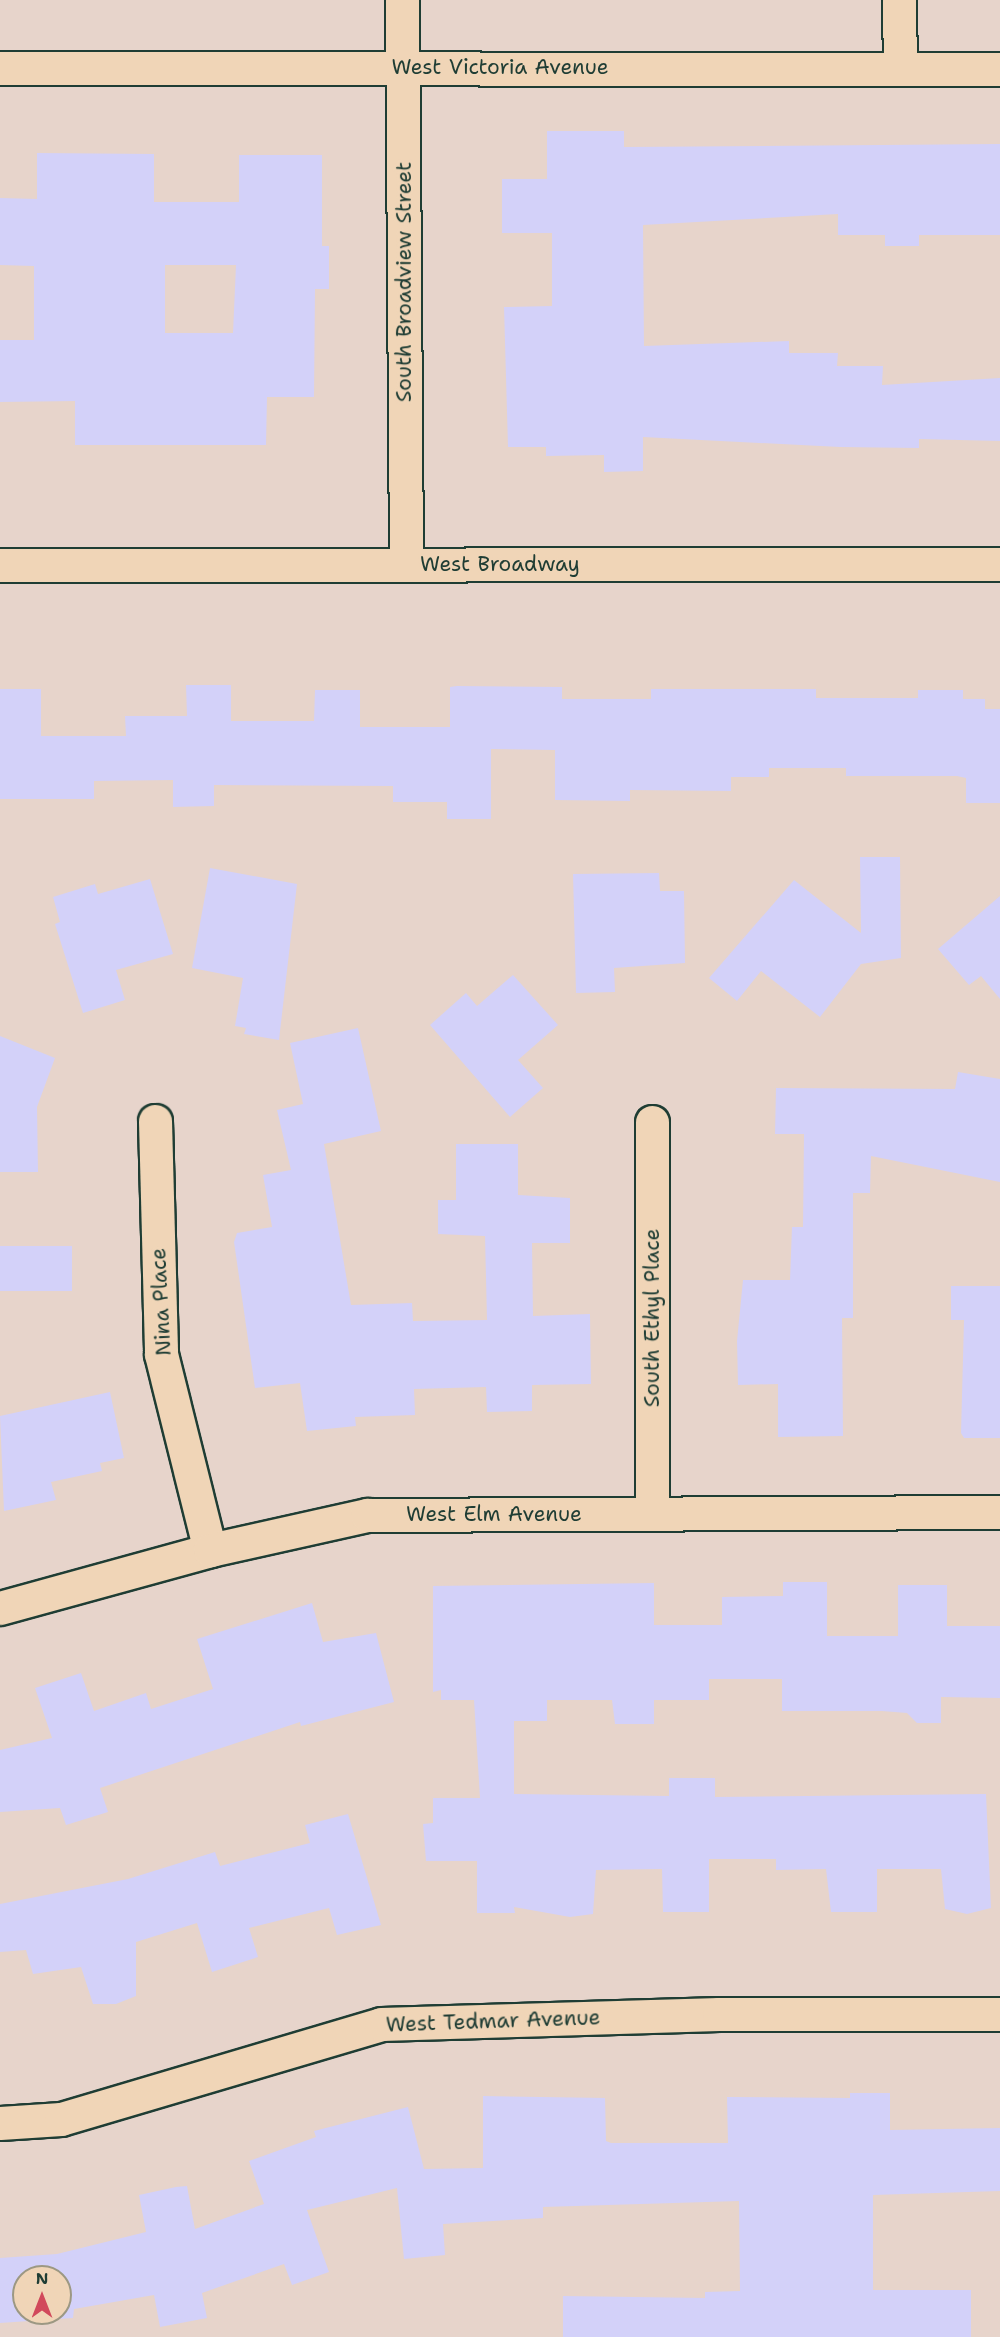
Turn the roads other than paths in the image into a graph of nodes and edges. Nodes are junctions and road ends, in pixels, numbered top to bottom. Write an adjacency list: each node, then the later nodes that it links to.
1 (402, 0): 3 (street, South Broadview Street)
2 (898, 0): 5 (street)
3 (402, 66): 4 (street, West Victoria Avenue); 5 (street, West Victoria Avenue); 7 (street, South Broadview Street)
4 (0, 68)
5 (900, 69): 6 (street, West Victoria Avenue)
6 (1000, 69)
7 (406, 564): 8 (street, West Broadway); 9 (street, West Broadway)
8 (1000, 564)
9 (0, 565)
10 (156, 1121): 14 (street, Nina Place)
11 (652, 1122): 13 (street, South Ethyl Place)
12 (1000, 1512): 13 (street, West Elm Avenue)
13 (652, 1513): 14 (street, West Elm Avenue)
14 (210, 1550): 15 (street, West Elm Avenue)
15 (0, 1608)
16 (1000, 2014): 17 (street, West Tedmar Avenue)
17 (0, 2122)

